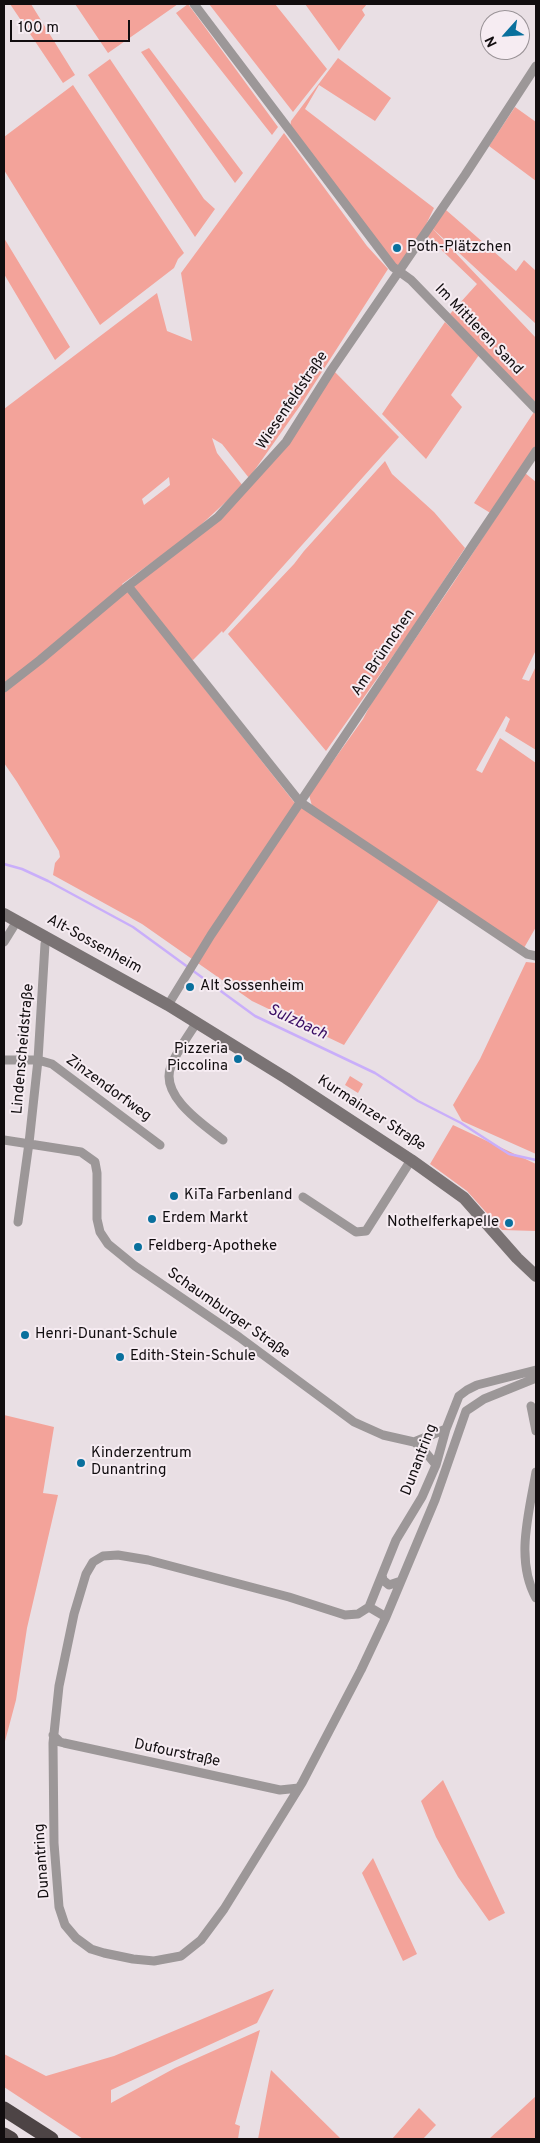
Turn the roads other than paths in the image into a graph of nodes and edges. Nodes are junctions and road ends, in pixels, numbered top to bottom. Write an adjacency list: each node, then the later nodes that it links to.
1 (194, 4): 3 (street, Im Mittleren Sand)
2 (536, 66): 3 (street, Wiesenfeldstraße)
3 (398, 270): 4 (street, Im Mittleren Sand); 6 (street, Wiesenfeldstraße)
4 (536, 409)
5 (536, 451): 8 (street, Am Brünnchen)
6 (128, 586): 7 (street, Wiesenfeldstraße); 8 (street)
7 (4, 688)
8 (300, 802): 13 (street); 14 (street, Am Brünnchen)
9 (4, 914): 10 (main road, Alt-Sossenheim)
10 (17, 921): 11 (main road, Alt-Sossenheim); 12 (street)
11 (48, 938): 14 (main road, Alt-Sossenheim); 17 (street, Lindenscheidstraße)
12 (4, 942)
13 (536, 956)
14 (168, 1005): 15 (main road, Kurmainzer Straße)
15 (197, 1022): 19 (street); 22 (main road, Kurmainzer Straße)
16 (4, 1060): 17 (street)
17 (38, 1060): 20 (street, Lindenscheidstraße); 21 (street, Zinzendorfweg)
18 (4, 1140): 20 (street, Schaumburger Straße)
19 (223, 1140)
20 (30, 1143): 24 (street, Lindenscheidstraße); 34 (street, Schaumburger Straße)
21 (160, 1144)
22 (411, 1160): 23 (street); 25 (main road, Kurmainzer Straße)
23 (303, 1197)
24 (18, 1222)
25 (536, 1276)
26 (532, 1375): 27 (street, Dunantring); 29 (street, Dunantring)
27 (490, 1382): 28 (street, Dunantring); 29 (street)
28 (475, 1386): 30 (street); 32 (street, Dunantring)
29 (499, 1393): 30 (street, Dunantring)
30 (484, 1399): 38 (street, Dunantring)
31 (531, 1406): 33 (street)
32 (446, 1429): 34 (street); 35 (street, Dunantring)
33 (536, 1431)
34 (414, 1442): 35 (street)
35 (436, 1465): 37 (street, Dunantring)
36 (536, 1472): 39 (street)
37 (382, 1575): 38 (street); 40 (street, Dunantring)
38 (401, 1581): 41 (street, Dunantring)
39 (536, 1598)
40 (370, 1607): 41 (street); 42 (street, Dunantring)
41 (386, 1617): 43 (street, Dunantring)
42 (53, 1735): 43 (street, Dufourstraße); 43 (street, Dunantring)
43 (299, 1788)
44 (4, 2110): 47 (highway)
45 (4, 2135): 46 (highway)
46 (11, 2139)
47 (51, 2139)

